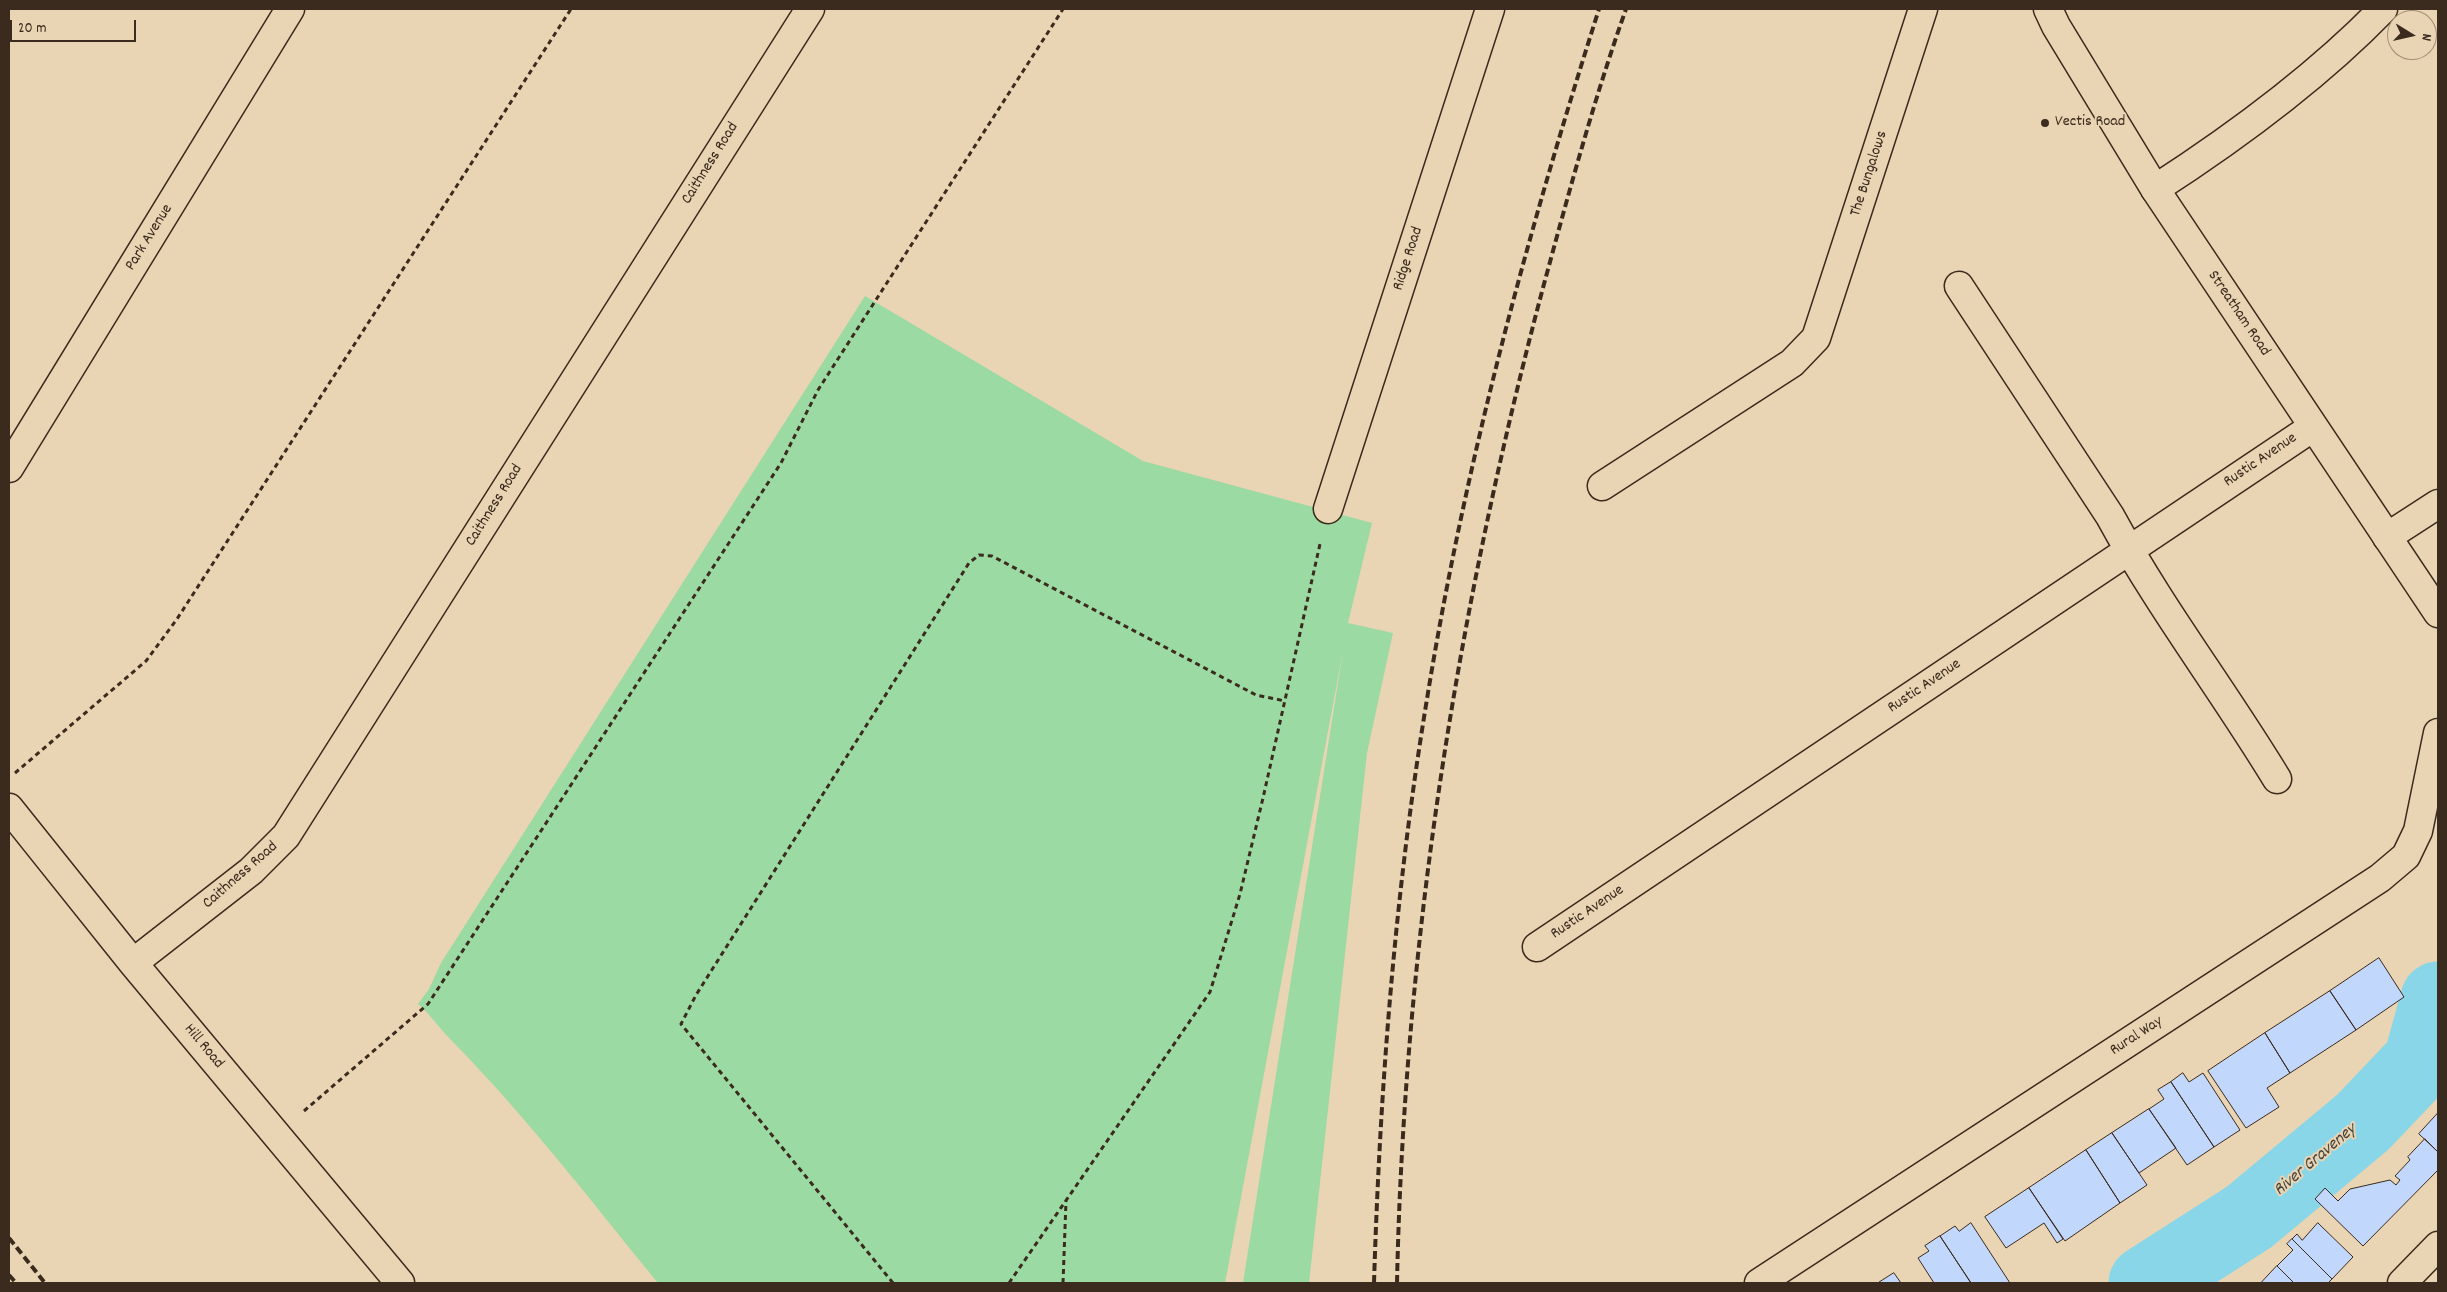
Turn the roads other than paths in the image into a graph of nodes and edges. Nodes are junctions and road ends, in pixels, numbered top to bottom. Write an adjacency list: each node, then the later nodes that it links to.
1 (290, 9): 10 (street, Park Avenue)
2 (810, 9): 21 (street, Caithness Road)
3 (1490, 9): 13 (street, Ridge Road)
4 (1923, 9): 11 (street, The Bungalows)
5 (2048, 9): 7 (street, Streatham Road)
6 (2383, 9): 7 (street)
7 (2155, 189): 9 (street, Streatham Road)
8 (1959, 286): 15 (street)
9 (2313, 427): 14 (street, Streatham Road); 15 (street, Rustic Avenue)
10 (9, 468)
11 (1602, 486)
12 (2438, 504): 14 (street)
13 (1328, 509)
14 (2386, 537): 16 (street, Streatham Road)
15 (2128, 550): 18 (street); 20 (street, Rustic Avenue)
16 (2438, 613)
17 (2438, 733): 24 (street, Rural Way)
18 (2277, 779)
19 (9, 808): 21 (street, Hill Road)
20 (1537, 947)
21 (133, 963): 23 (street, Hill Road)
22 (2438, 1246): 25 (street)
23 (400, 1283)
24 (1759, 1283)
25 (2402, 1283)

